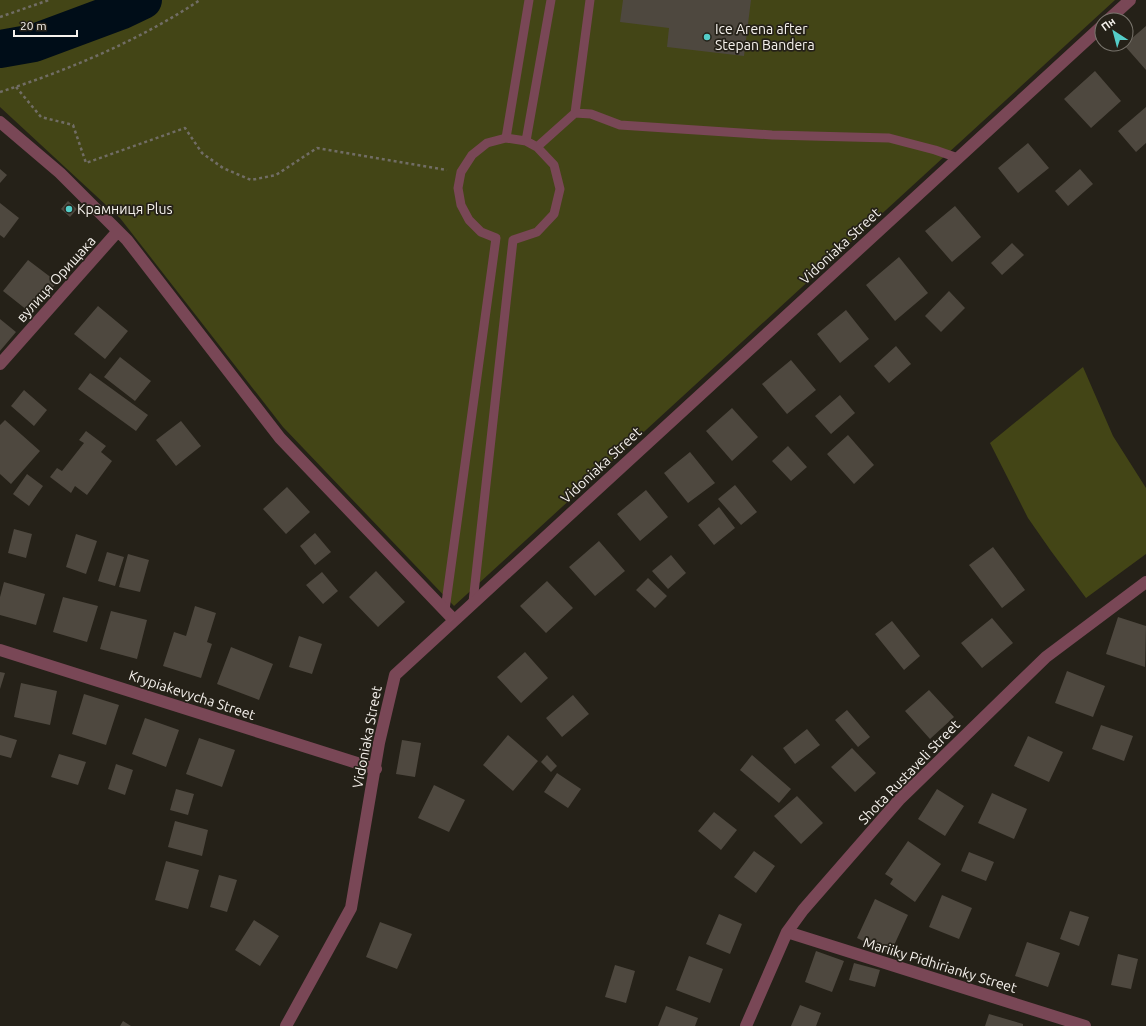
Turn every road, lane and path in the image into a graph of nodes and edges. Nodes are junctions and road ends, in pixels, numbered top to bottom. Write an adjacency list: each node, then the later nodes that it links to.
1 (49, 0): 8 (path)
2 (200, 0): 10 (path)
3 (529, 0): 14 (lane)
4 (551, 0): 15 (lane)
5 (590, 0): 12 (lane)
6 (1130, 0): 7 (street)
7 (1117, 12)
8 (0, 17)
9 (1094, 33): 17 (street, Vidoniaka Street)
10 (16, 87): 11 (path); 18 (path)
11 (0, 92)
12 (575, 113): 16 (lane); 17 (lane)
13 (0, 122): 19 (street)
14 (506, 138): 15 (lane); 18 (lane)
15 (526, 141): 16 (lane)
16 (537, 147): 22 (lane)
17 (958, 158): 22 (street, Vidoniaka Street)
18 (461, 172): 23 (lane)
19 (118, 231): 20 (street, вулиця Орищака); 23 (street)
20 (0, 364)
21 (1146, 582): 27 (street, Shota Rustaveli Street)
22 (473, 602): 24 (street, Vidoniaka Street)
23 (444, 610): 24 (street)
24 (454, 620): 26 (street, Vidoniaka Street)
25 (0, 650): 26 (street, Krypiakevycha Street)
26 (376, 769): 28 (street, Vidoniaka Street)
27 (787, 932): 29 (street, Shota Rustaveli Street); 30 (street, Mariiky Pidhirianky Street)
28 (286, 1026)
29 (746, 1026)
30 (1085, 1026)

